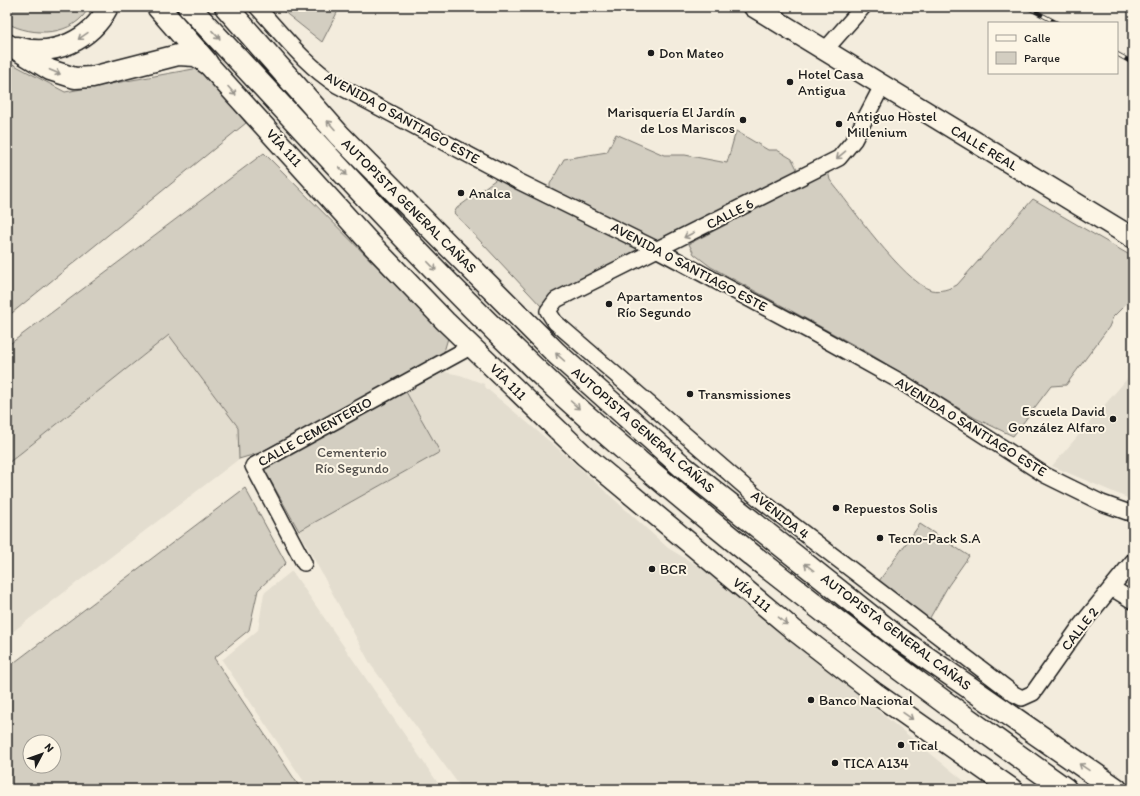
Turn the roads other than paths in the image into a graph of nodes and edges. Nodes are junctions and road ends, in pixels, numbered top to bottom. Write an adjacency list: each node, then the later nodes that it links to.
1 (108, 7): 8 (main road, VÍA 111, one-way to 8)
2 (158, 7): 10 (highway)
3 (189, 7): 23 (highway, AUTOPISTA GENERAL CAÑAS, one-way to 23)
4 (258, 7): 13 (street, AVENIDA 0 SANTIAGO ESTE)
5 (754, 7): 9 (main road, CALLE REAL)
6 (863, 7): 9 (street)
7 (226, 8): 24 (highway, AUTOPISTA GENERAL CAÑAS, one-way to 7)
8 (8, 44): 10 (main road, VÍA 111, one-way to 10)
9 (825, 50): 11 (main road, CALLE REAL)
10 (206, 62): 15 (main road, VÍA 111, one-way to 15)
11 (882, 86): 12 (main road, CALLE REAL); 13 (street, CALLE 6, one-way to 13)
12 (1133, 238)
13 (658, 250): 14 (street, CALLE 6); 16 (street, AVENIDA 0 SANTIAGO ESTE)
14 (548, 311): 21 (street, AVENIDA 4)
15 (472, 346): 18 (street, CALLE CEMENTERIO); 22 (main road, VÍA 111, one-way to 22)
16 (1133, 512)
17 (1133, 561): 19 (street, CALLE 2)
18 (304, 563)
19 (1112, 588): 20 (street); 21 (street, CALLE 2)
20 (1133, 601)
21 (1028, 697)
22 (1012, 789)
23 (1065, 789)
24 (1116, 789)

